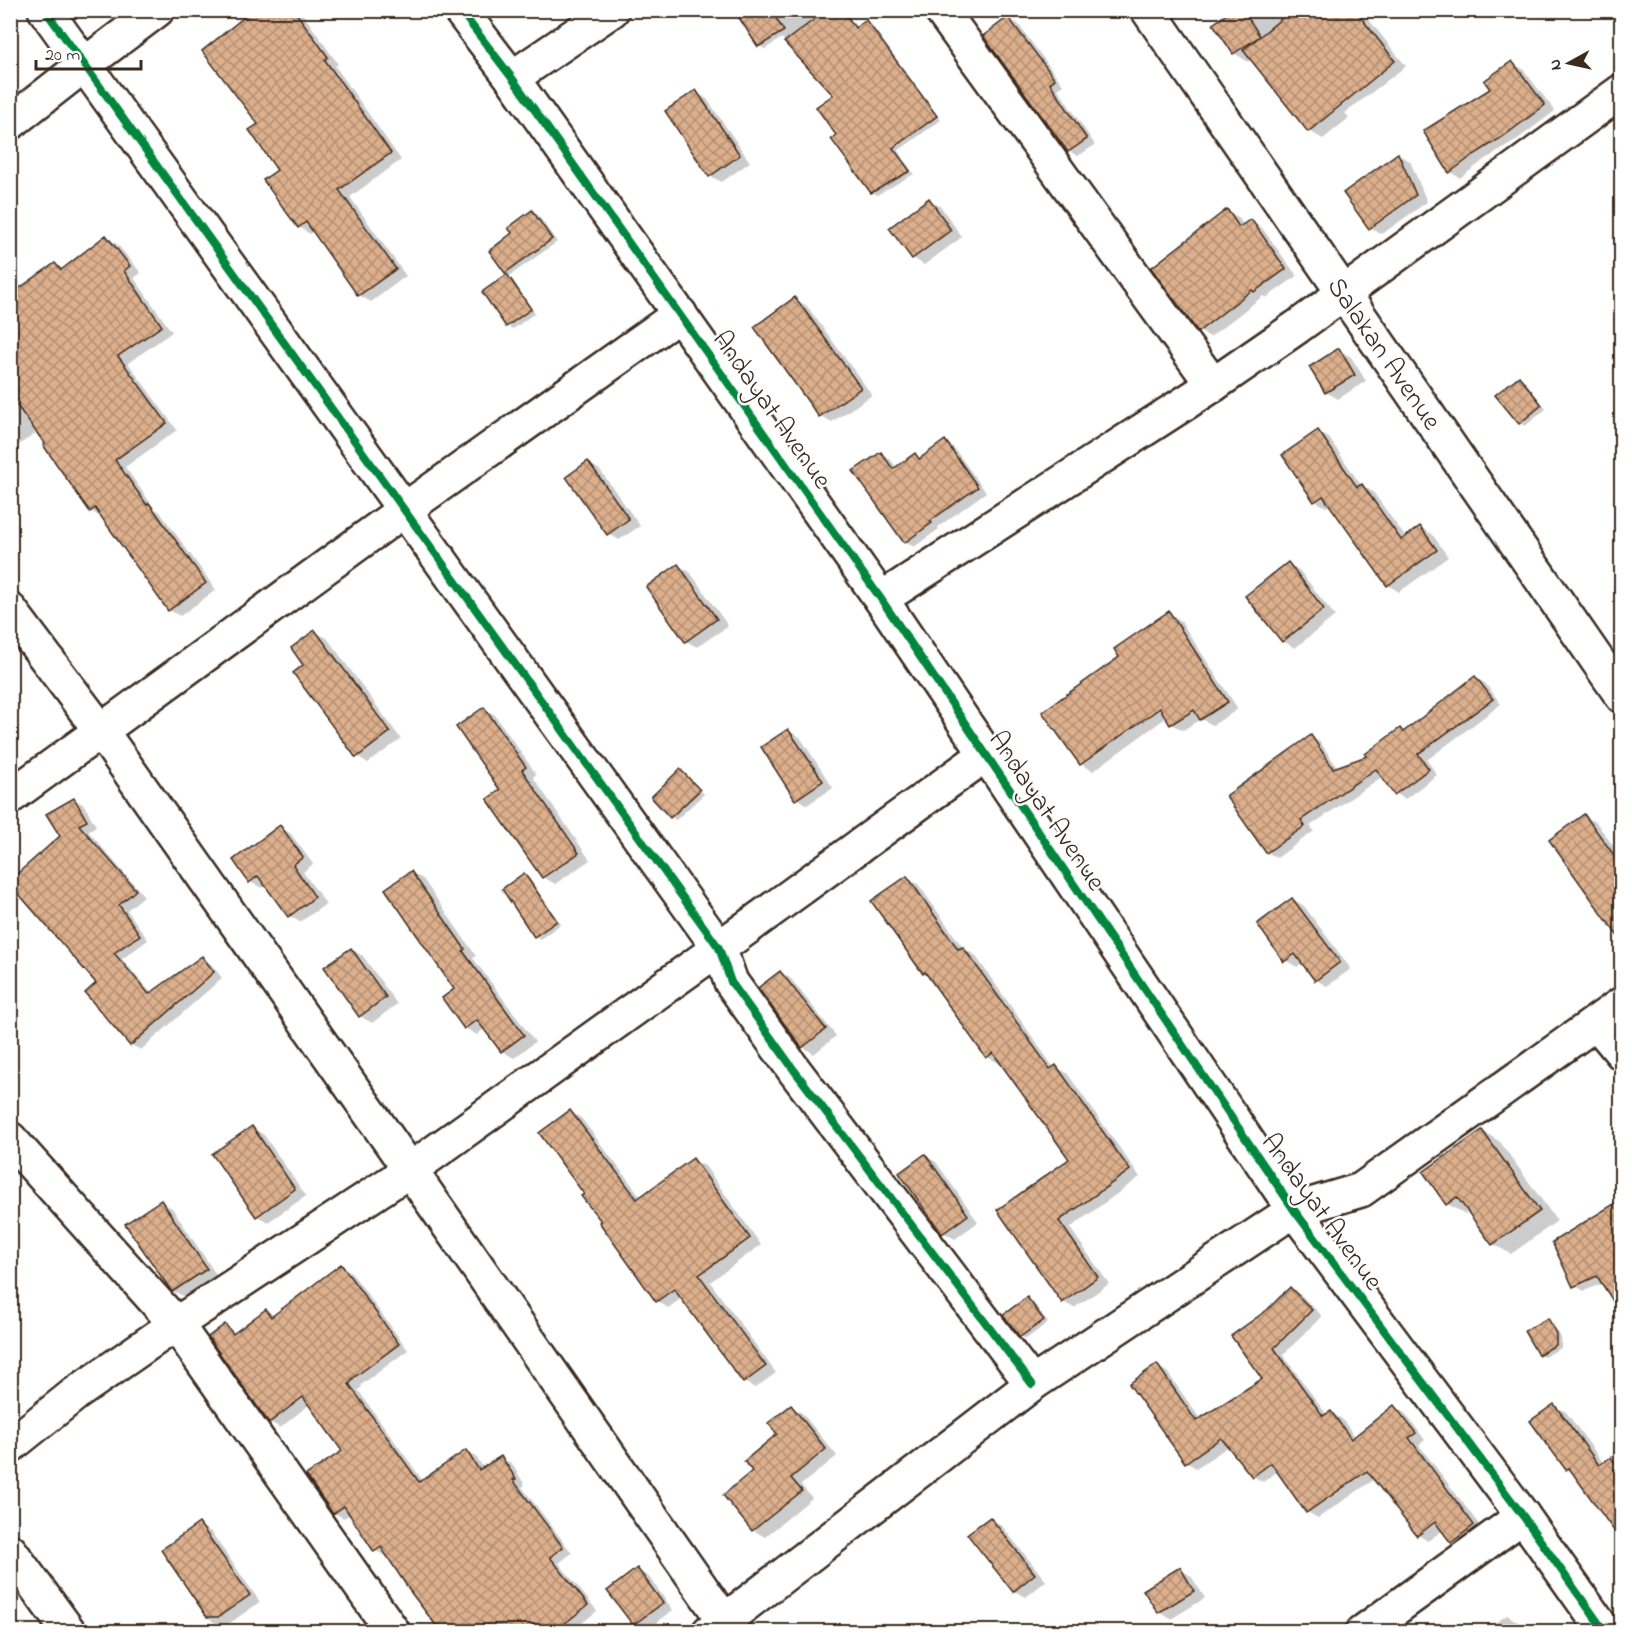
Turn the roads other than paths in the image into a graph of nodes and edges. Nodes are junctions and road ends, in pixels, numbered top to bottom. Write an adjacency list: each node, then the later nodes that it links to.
1 (45, 10): 7 (street)
2 (158, 10): 7 (street)
3 (460, 10): 8 (street, Andayat Avenue)
4 (612, 10): 8 (street)
5 (941, 10): 13 (street)
6 (1148, 10): 11 (street, Salakan Avenue)
7 (84, 65): 10 (street); 14 (street)
8 (512, 78): 12 (street, Andayat Avenue)
9 (1622, 91): 11 (street)
10 (10, 123)
11 (1344, 292): 13 (street); 17 (street, Salakan Avenue)
12 (680, 314): 14 (street); 15 (street, Andayat Avenue)
13 (1213, 385): 15 (street)
14 (404, 510): 18 (street); 21 (street)
15 (881, 599): 19 (street, Andayat Avenue)
16 (10, 610): 18 (street)
17 (1622, 696)
18 (101, 731): 20 (street); 25 (street)
19 (985, 755): 21 (street); 26 (street, Andayat Avenue)
20 (10, 797)
21 (719, 948): 25 (street); 28 (street)
22 (1609, 1013): 23 (street); 26 (street)
23 (1622, 1053)
24 (10, 1139): 27 (street)
25 (410, 1170): 27 (street); 32 (street)
26 (1294, 1210): 28 (street); 30 (street, Andayat Avenue)
27 (176, 1324): 29 (street); 34 (street)
28 (1032, 1384): 32 (street)
29 (10, 1446)
30 (1523, 1516): 35 (street); 36 (street, Andayat Avenue)
31 (10, 1551): 33 (street)
32 (722, 1628)
33 (69, 1632)
34 (393, 1632)
35 (1363, 1632)
36 (1605, 1632)

